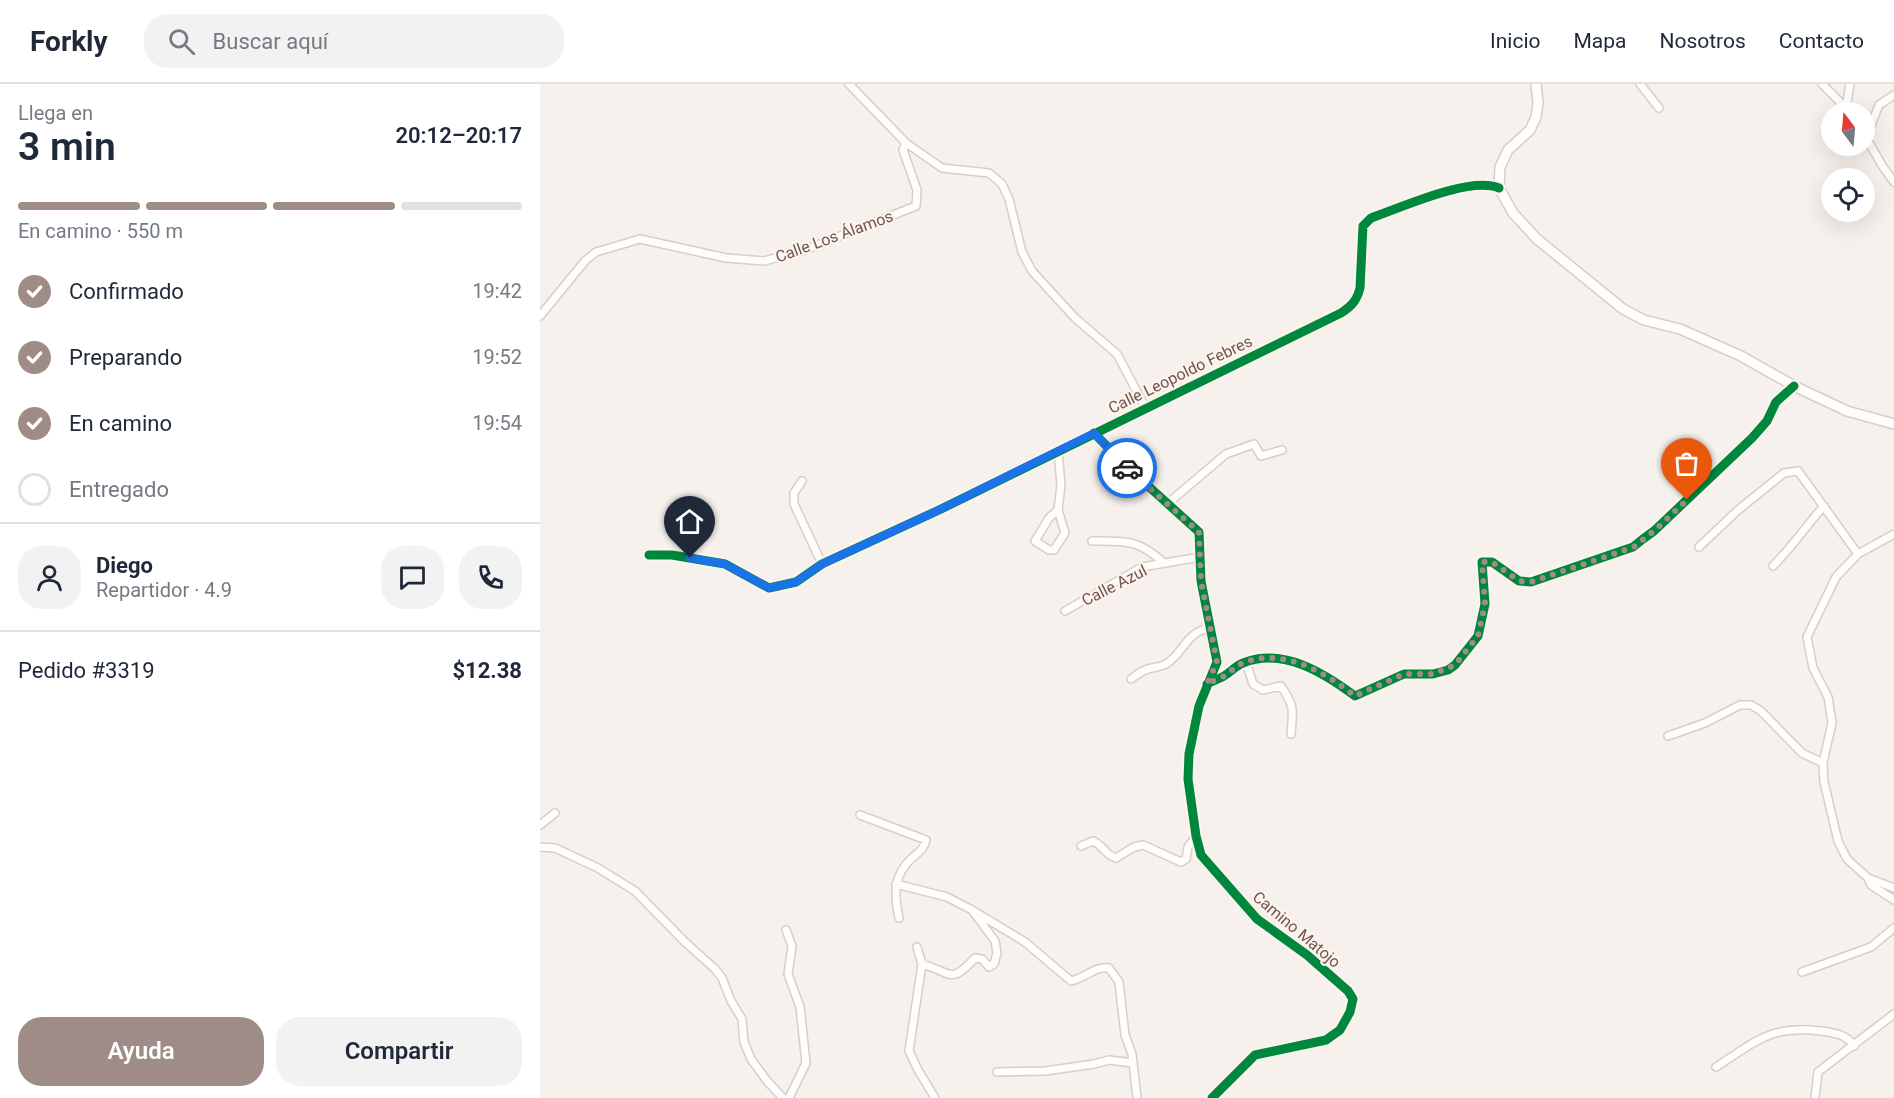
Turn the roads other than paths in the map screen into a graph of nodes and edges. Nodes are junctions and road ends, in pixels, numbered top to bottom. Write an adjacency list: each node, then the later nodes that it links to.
1 (849, 84): 11 (street)
2 (1536, 84): 14 (street)
3 (1640, 84): 9 (street)
4 (1822, 84): 7 (street)
5 (1850, 84): 8 (street)
6 (1894, 95): 10 (street)
7 (1839, 102)
8 (1849, 102)
9 (1659, 108)
10 (1875, 114)
11 (906, 143): 15 (street, Calle Los Álamos); 17 (street)
12 (1875, 152): 13 (street)
13 (1894, 182)
14 (1498, 188): 16 (street); 17 (street, Calle Leopoldo Febres)
15 (540, 316)
16 (1794, 386): 18 (street); 37 (street)
17 (1145, 407): 19 (street, Calle Leopoldo Febres)
18 (1894, 424)
19 (1094, 433): 21 (street, Calle Leopoldo Febres); 23 (street, Camino Matojo)
20 (1282, 450): 23 (street)
21 (1058, 451): 25 (street); 33 (street, Calle Leopoldo Febres)
22 (802, 481): 33 (street)
23 (1167, 504): 31 (street, Camino Matojo)
24 (1824, 506): 28 (street); 30 (street); 34 (street)
25 (1058, 510): 25 (street)
26 (1894, 534): 30 (street)
27 (1092, 541): 32 (street)
28 (1699, 547)
29 (649, 555): 33 (street, Calle Leopoldo Febres)
30 (1858, 555): 42 (street)
31 (1200, 557): 32 (street, Calle Azul); 36 (street, Camino Matojo)
32 (1164, 563): 35 (street, Calle Azul)
33 (822, 564)
34 (1773, 566)
35 (1065, 611)
36 (1210, 627): 38 (street); 39 (street, Camino Matojo)
37 (1246, 662): 39 (street); 40 (street)
38 (1131, 679)
39 (1207, 684): 46 (street, Camino Matojo)
40 (1291, 734)
41 (1668, 736): 42 (street)
42 (1823, 764): 49 (street)
43 (555, 813): 45 (street)
44 (860, 815): 50 (street)
45 (540, 825)
46 (1196, 836): 47 (street); 69 (street, Camino Matojo)
47 (1081, 846)
48 (540, 847): 65 (street)
49 (1868, 878): 51 (street); 52 (street)
50 (896, 884): 53 (street); 54 (street)
51 (1894, 888)
52 (1894, 900)
53 (972, 910): 58 (street); 62 (street)
54 (899, 918)
55 (1894, 928): 59 (street)
56 (786, 930): 66 (street)
57 (917, 947): 58 (street)
58 (922, 964): 67 (street)
59 (1802, 972)
60 (1894, 1014): 61 (street)
61 (1854, 1046): 63 (street); 70 (street)
62 (1133, 1063): 64 (street); 68 (street)
63 (1716, 1067)
64 (997, 1072)
65 (783, 1098)
66 (789, 1098)
67 (935, 1098)
68 (1137, 1098)
69 (1212, 1098)
70 (1815, 1098)

